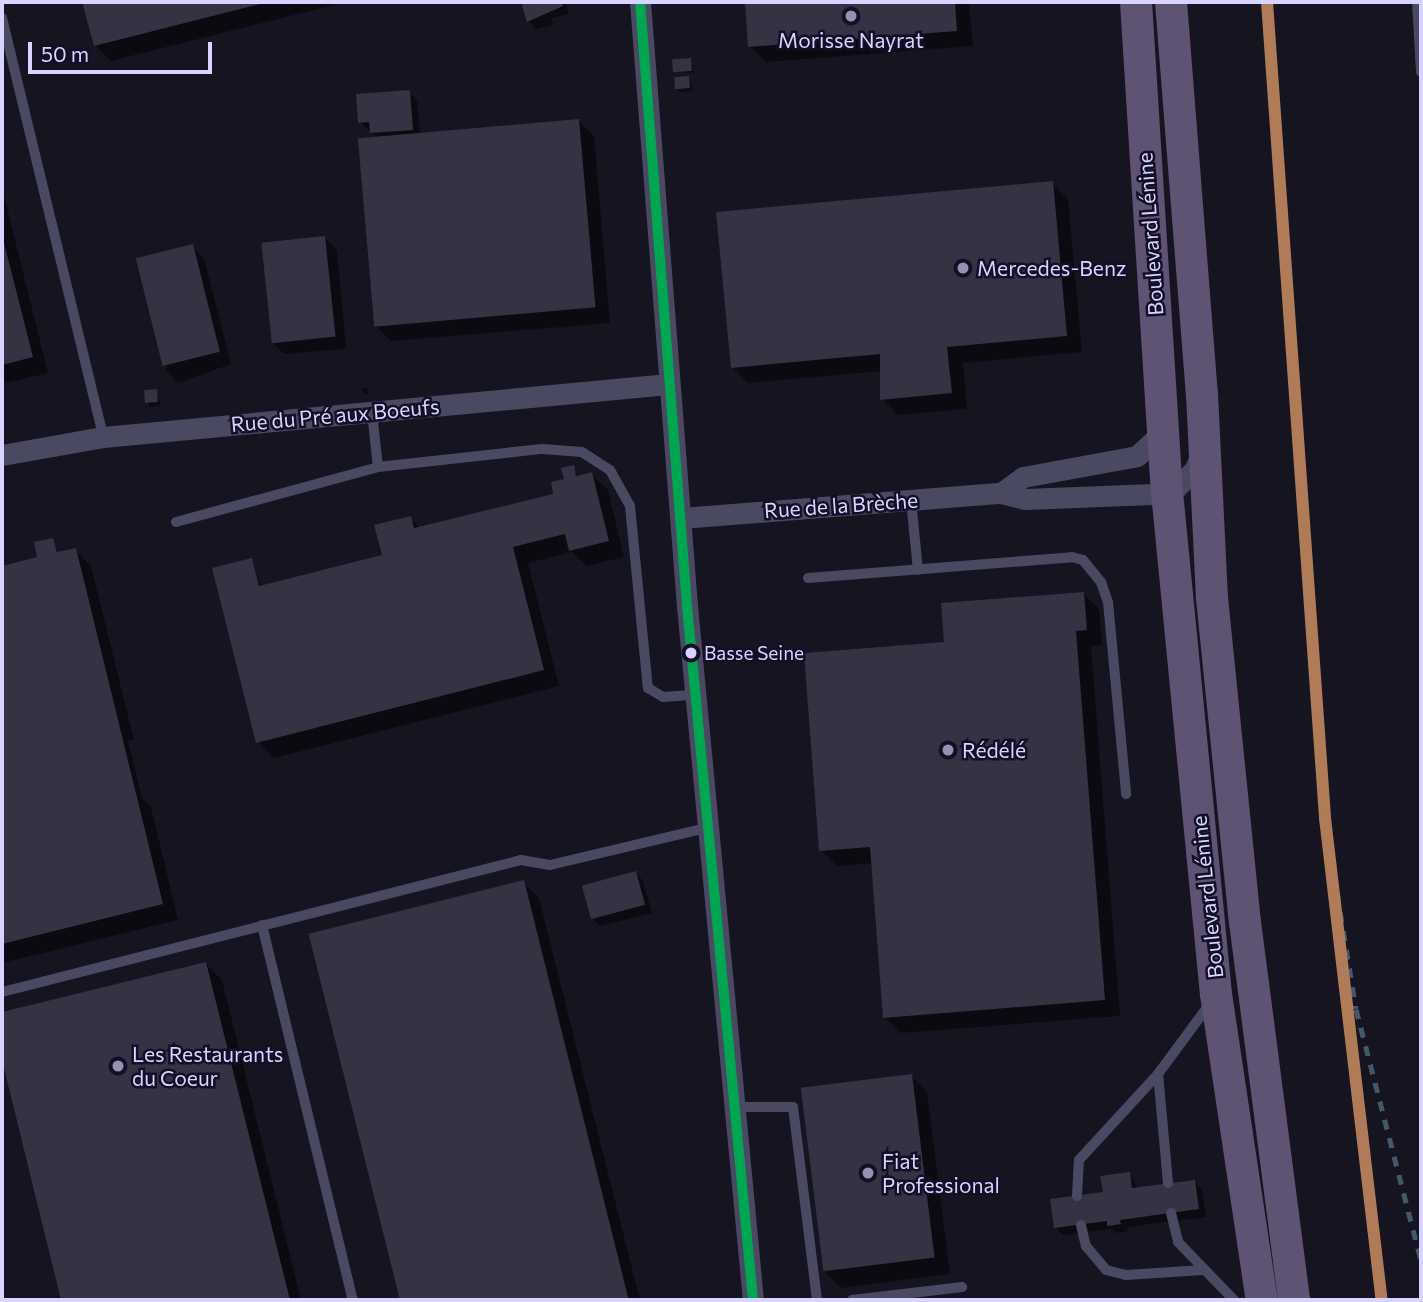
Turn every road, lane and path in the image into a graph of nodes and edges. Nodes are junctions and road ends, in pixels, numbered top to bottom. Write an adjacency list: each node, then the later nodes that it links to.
1 (640, 2): 7 (street)
2 (1136, 2): 13 (main road, Boulevard Lénine)
3 (1171, 2): 10 (main road, Boulevard Lénine)
4 (1417, 2): 6 (lane)
5 (2, 18): 9 (lane)
6 (1421, 72)
7 (669, 384): 8 (street, Rue du Pré aux Boeufs); 17 (street)
8 (372, 412): 9 (street, Rue du Pré aux Boeufs); 12 (lane)
9 (103, 437): 11 (street, Rue du Pré aux Boeufs)
10 (1204, 445): 13 (street); 16 (main road, Boulevard Lénine)
11 (2, 455)
12 (377, 467): 18 (lane); 21 (lane)
13 (1164, 473): 14 (street, Rue de la Brèche); 14 (street, Rue de la Brèche); 16 (street, Boulevard Lénine); 26 (main road, Boulevard Lénine)
14 (1001, 493): 15 (street, Rue de la Brèche)
15 (911, 500): 17 (street, Rue de la Brèche); 19 (lane)
16 (1205, 512): 41 (main road, Boulevard Lénine)
17 (681, 518): 21 (street)
18 (176, 522)
19 (918, 570): 20 (lane); 22 (lane)
20 (808, 578)
21 (695, 695): 23 (street)
22 (1126, 794)
23 (706, 828): 24 (lane); 28 (street)
24 (262, 925): 25 (lane); 35 (lane)
25 (2, 992)
26 (1216, 994): 27 (lane); 40 (main road, Boulevard Lénine)
27 (1158, 1074): 29 (lane); 30 (lane)
28 (733, 1107): 36 (street); 37 (lane)
29 (1168, 1183)
30 (1077, 1196)
31 (1171, 1213): 33 (lane)
32 (1081, 1225): 33 (lane)
33 (1203, 1270): 39 (lane)
34 (962, 1287): 38 (lane)
35 (353, 1300)
36 (753, 1300)
37 (817, 1300)
38 (852, 1300)
39 (1234, 1300)
40 (1262, 1300)
41 (1294, 1300)

